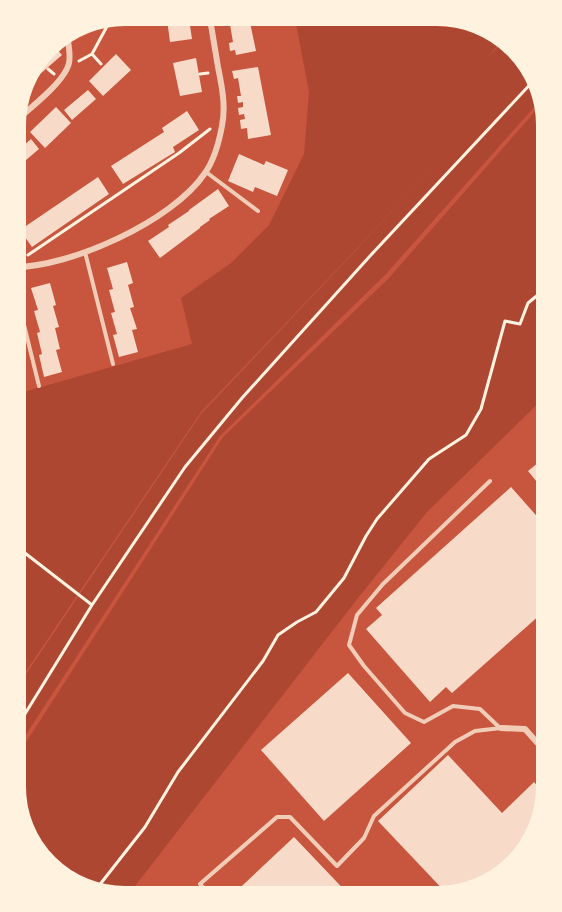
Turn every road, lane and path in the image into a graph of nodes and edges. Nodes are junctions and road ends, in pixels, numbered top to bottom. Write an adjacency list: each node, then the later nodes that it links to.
1 (211, 22): 10 (street)
2 (108, 24): 4 (path)
3 (67, 41): 5 (street)
4 (92, 54): 5 (path); 6 (path)
5 (69, 62): 8 (street)
6 (101, 64)
7 (531, 84): 21 (path)
8 (23, 114)
9 (211, 129): 14 (path)
10 (206, 172): 11 (lane); 12 (street)
11 (258, 211)
12 (85, 252): 14 (street); 17 (lane)
13 (22, 267): 14 (street)
14 (28, 267)
15 (540, 293): 25 (path)
16 (22, 317): 18 (lane)
17 (113, 364)
18 (39, 386)
19 (490, 481): 23 (lane)
20 (22, 551): 21 (path)
21 (92, 605): 22 (path)
22 (22, 719)
23 (501, 728): 24 (street); 26 (lane)
24 (539, 745)
25 (99, 886)
26 (206, 890)

